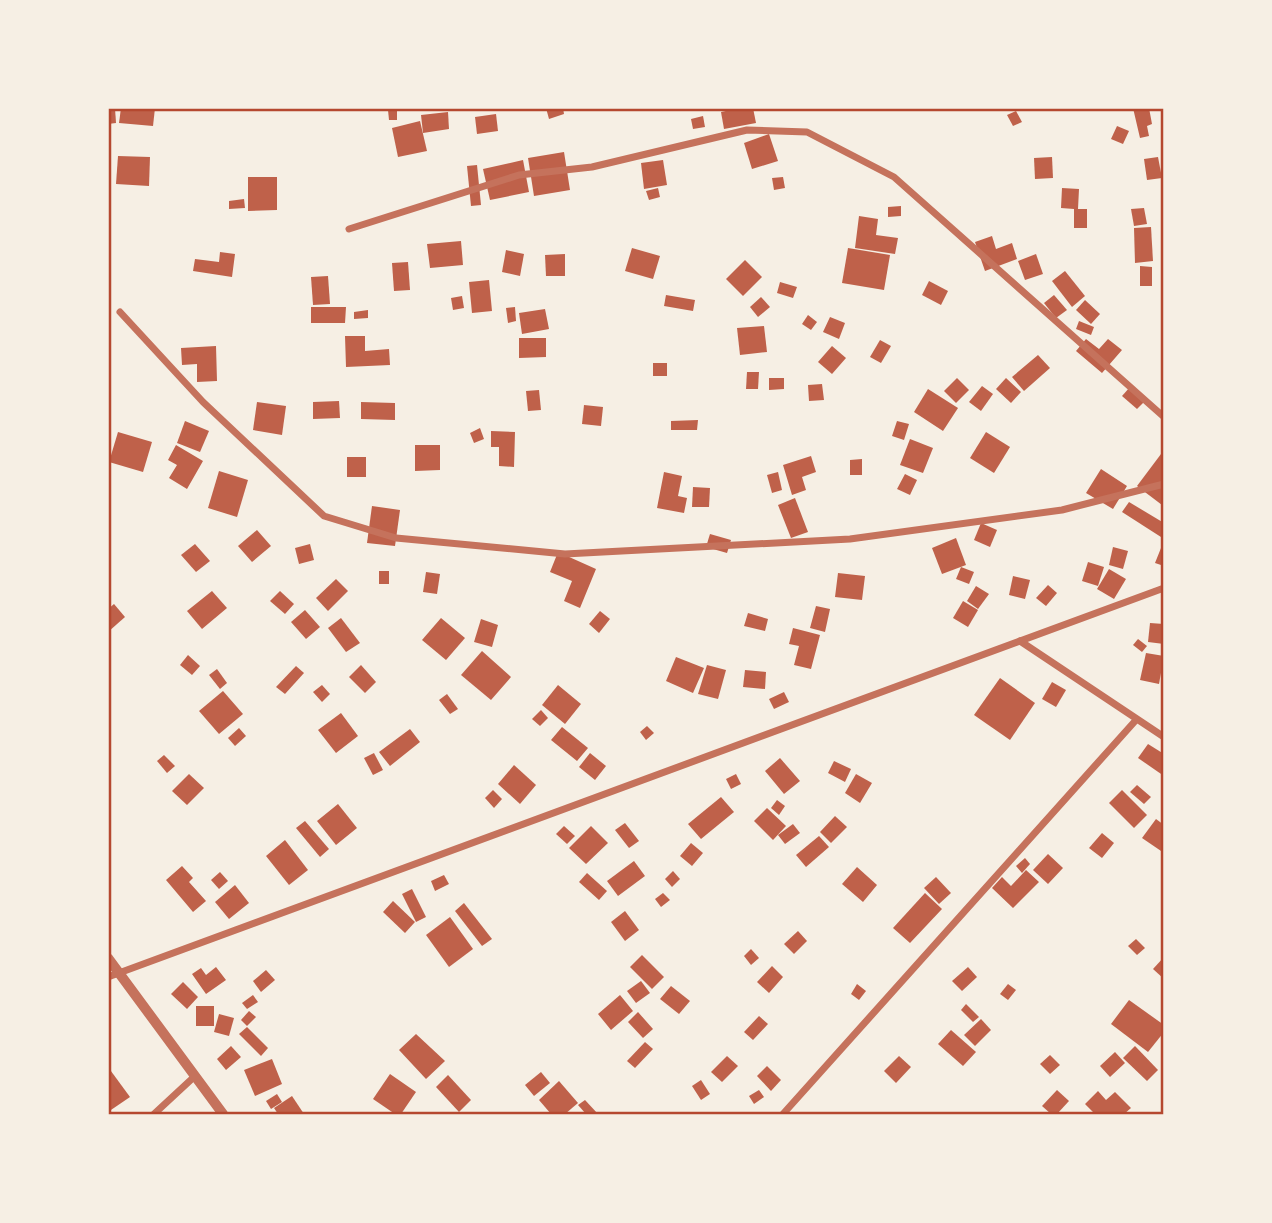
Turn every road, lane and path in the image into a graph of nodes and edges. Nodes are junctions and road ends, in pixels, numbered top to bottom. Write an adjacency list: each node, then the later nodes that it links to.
1 (348, 229): 3 (street)
2 (120, 312): 4 (street)
3 (1164, 417)
4 (1164, 484)
5 (1164, 588): 6 (street)
6 (1020, 641): 7 (street); 10 (street)
7 (1136, 720): 8 (street); 14 (street)
8 (1164, 737)
9 (108, 958): 10 (street)
10 (114, 975): 11 (street)
11 (194, 1076): 12 (street); 13 (street)
12 (154, 1115)
13 (223, 1115)
14 (783, 1115)

